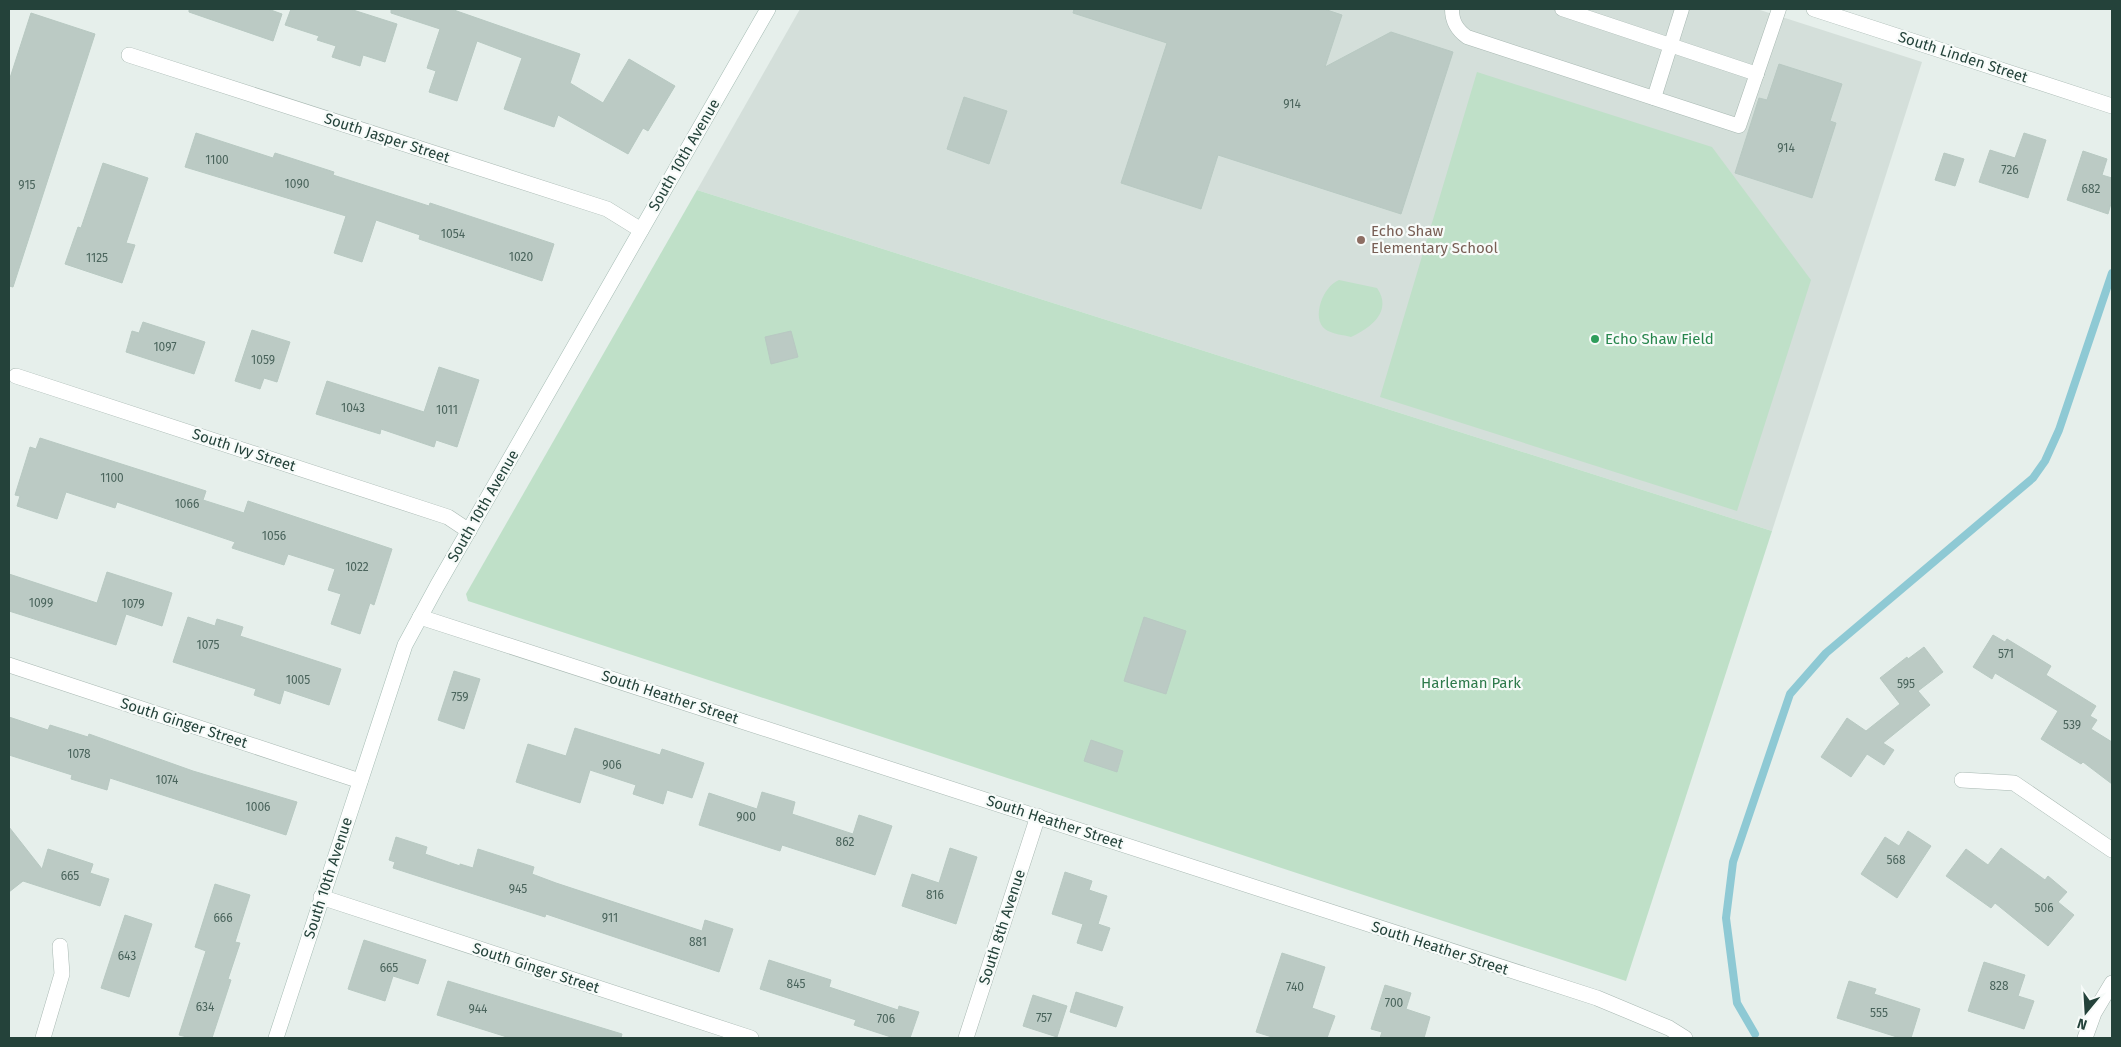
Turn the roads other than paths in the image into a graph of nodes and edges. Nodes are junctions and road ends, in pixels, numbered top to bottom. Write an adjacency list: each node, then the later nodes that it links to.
1 (768, 9): 12 (street, South 10th Avenue)
2 (1452, 9): 10 (lane)
3 (1562, 9): 7 (lane)
4 (1682, 9): 7 (lane)
5 (1779, 9): 9 (lane)
6 (1814, 9): 11 (street, South Linden Street)
7 (1671, 45): 9 (lane); 10 (lane)
8 (129, 55): 12 (street, South Jasper Street)
9 (1757, 74): 10 (lane)
10 (1654, 98)
11 (2112, 106)
12 (641, 230): 14 (street, South 10th Avenue)
13 (16, 376): 14 (street, South Ivy Street)
14 (469, 531): 15 (street, South 10th Avenue)
15 (420, 617): 18 (street, South 10th Avenue); 19 (street, South Heather Street)
16 (9, 665): 18 (street, South Ginger Street)
17 (1962, 780): 20 (street)
18 (360, 781): 21 (street, South 10th Avenue)
19 (1038, 816): 27 (street, South 8th Avenue); 28 (street, South Heather Street)
20 (2112, 850)
21 (321, 897): 25 (street, South 10th Avenue); 26 (street, South Ginger Street)
22 (60, 946): 24 (street)
23 (2112, 983): 29 (street)
24 (43, 1038)
25 (276, 1038)
26 (751, 1038)
27 (966, 1038)
28 (1685, 1038)
29 (2085, 1038)

